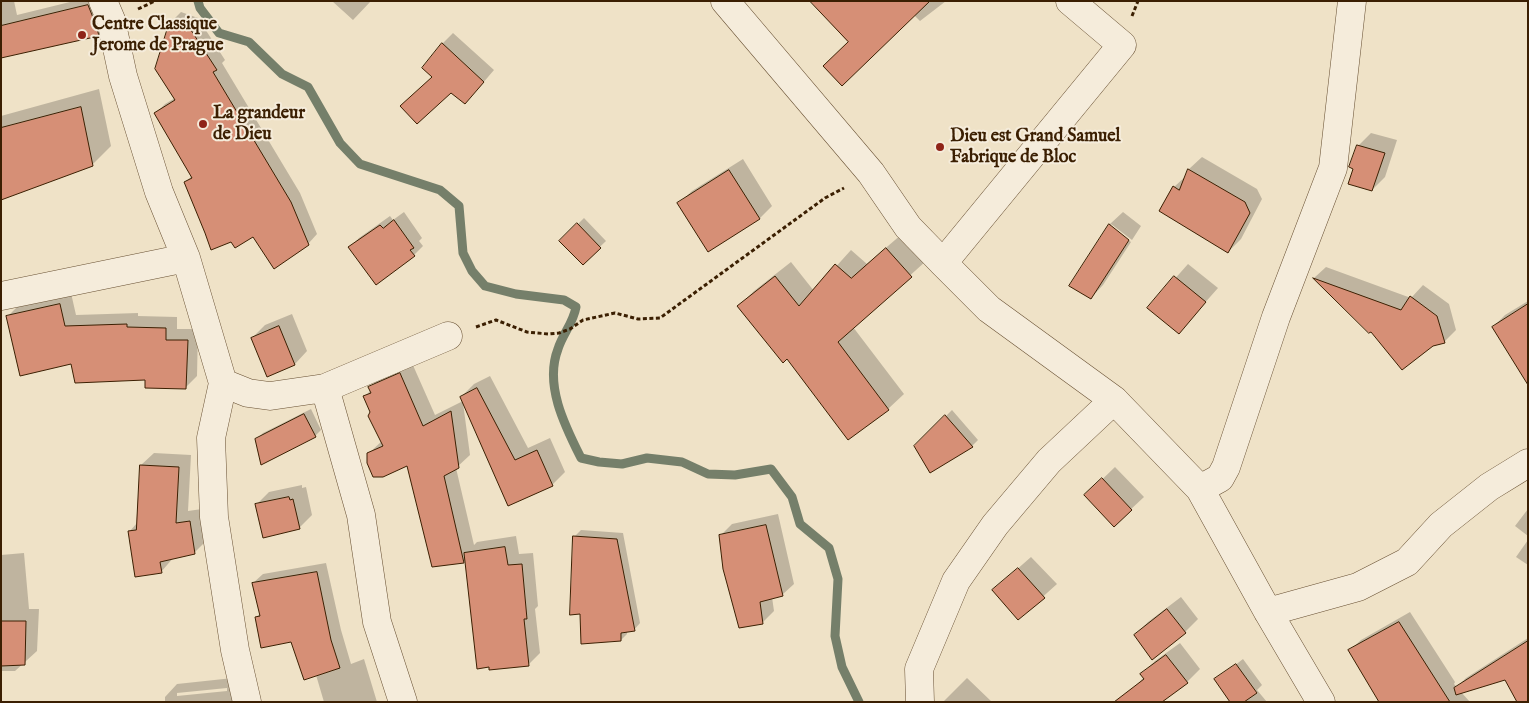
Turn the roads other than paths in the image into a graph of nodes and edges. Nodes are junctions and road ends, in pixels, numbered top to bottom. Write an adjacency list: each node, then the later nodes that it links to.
1 (103, 1): 5 (street)
2 (724, 1): 6 (street)
3 (1070, 1): 6 (street)
4 (1352, 1): 13 (street)
5 (186, 258): 7 (street); 9 (street)
6 (943, 263): 11 (street)
7 (1, 296)
8 (448, 336): 10 (street)
9 (222, 383): 10 (street); 15 (street)
10 (325, 388): 16 (street)
11 (1114, 400): 13 (street); 17 (street)
12 (1528, 463): 14 (street)
13 (1200, 489): 14 (street)
14 (1268, 612): 18 (street)
15 (247, 702)
16 (403, 702)
17 (920, 702)
18 (1321, 702)

